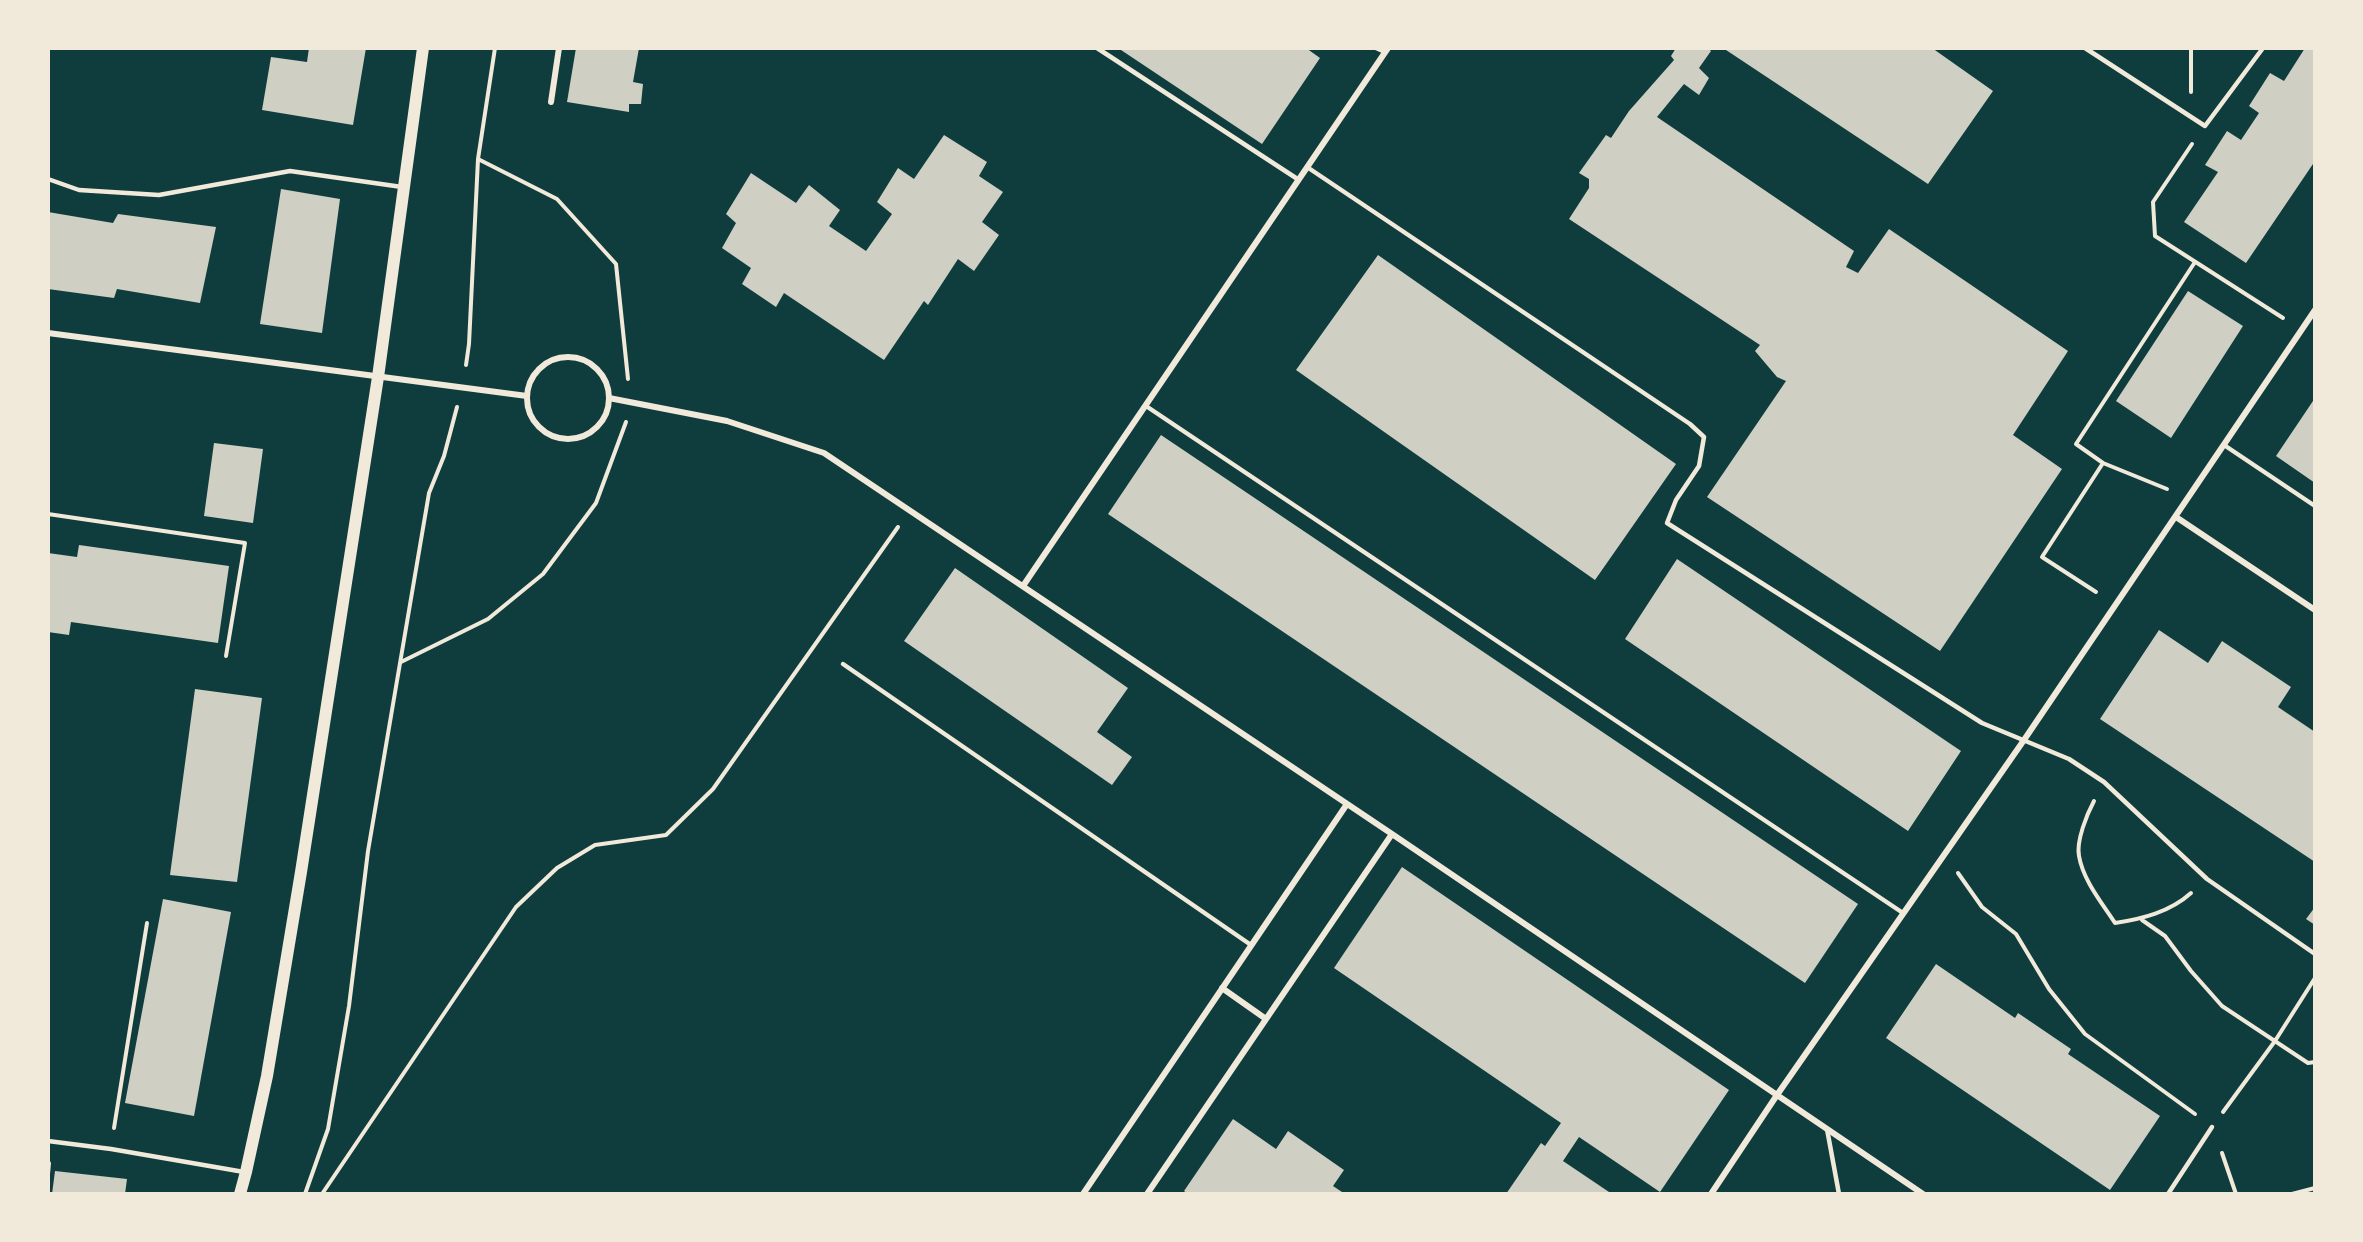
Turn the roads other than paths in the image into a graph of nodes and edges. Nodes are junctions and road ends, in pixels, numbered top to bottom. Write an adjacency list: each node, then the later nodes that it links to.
1 (423, 48): 12 (main road)
2 (559, 48): 8 (street)
3 (1097, 48): 11 (lane)
4 (1376, 48): 7 (lane)
5 (2085, 48): 6 (lane)
6 (2264, 48)
7 (1386, 50): 9 (street)
8 (551, 102)
9 (1307, 167): 11 (street); 25 (lane)
10 (48, 179): 12 (lane)
11 (1299, 180): 18 (street)
12 (405, 188): 15 (main road)
13 (2315, 310): 19 (street)
14 (48, 333): 15 (street)
15 (378, 377): 16 (street); 37 (main road)
16 (527, 396): 17 (street); 17 (street)
17 (609, 398): 22 (street)
18 (1146, 406): 22 (street); 28 (lane)
19 (2224, 445): 20 (lane); 21 (street)
20 (2315, 506)
21 (2176, 517): 23 (street); 25 (street)
22 (1023, 585): 26 (street)
23 (2315, 610)
24 (843, 664): 29 (lane)
25 (2024, 740): 28 (street); 30 (lane)
26 (1347, 804): 27 (street); 29 (street)
27 (1392, 834): 32 (street); 33 (street)
28 (1903, 913): 33 (street)
29 (1251, 945): 31 (street)
30 (2315, 954)
31 (1222, 988): 32 (street); 39 (street)
32 (1266, 1019): 40 (street)
33 (1777, 1095): 35 (street); 41 (street)
34 (2212, 1127): 44 (lane)
35 (1827, 1128): 42 (lane); 43 (street)
36 (48, 1141): 37 (lane)
37 (246, 1172): 38 (main road)
38 (240, 1194)
39 (1083, 1194)
40 (1147, 1194)
41 (1710, 1194)
42 (1839, 1194)
43 (1923, 1194)
44 (2168, 1194)

